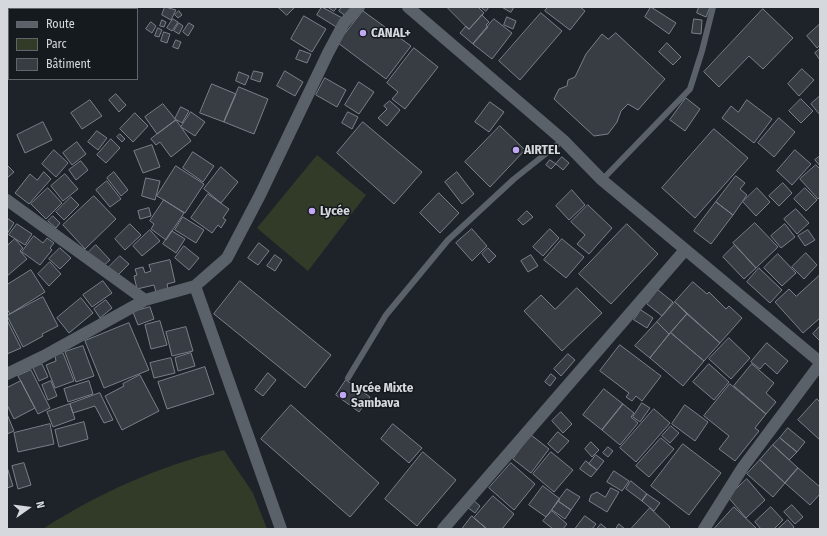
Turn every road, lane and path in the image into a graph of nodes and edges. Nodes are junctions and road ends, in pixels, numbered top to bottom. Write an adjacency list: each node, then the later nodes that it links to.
1 (359, 7): 8 (street)
2 (408, 7): 4 (street)
3 (713, 7): 5 (lane)
4 (563, 140): 5 (street); 12 (lane)
5 (602, 180): 7 (street)
6 (7, 200): 9 (street)
7 (685, 250): 10 (street); 14 (street)
8 (195, 286): 9 (street); 13 (street)
9 (145, 300): 11 (street)
10 (820, 363): 15 (street)
11 (7, 374)
12 (348, 378)
13 (281, 529)
14 (443, 529)
15 (704, 529)

